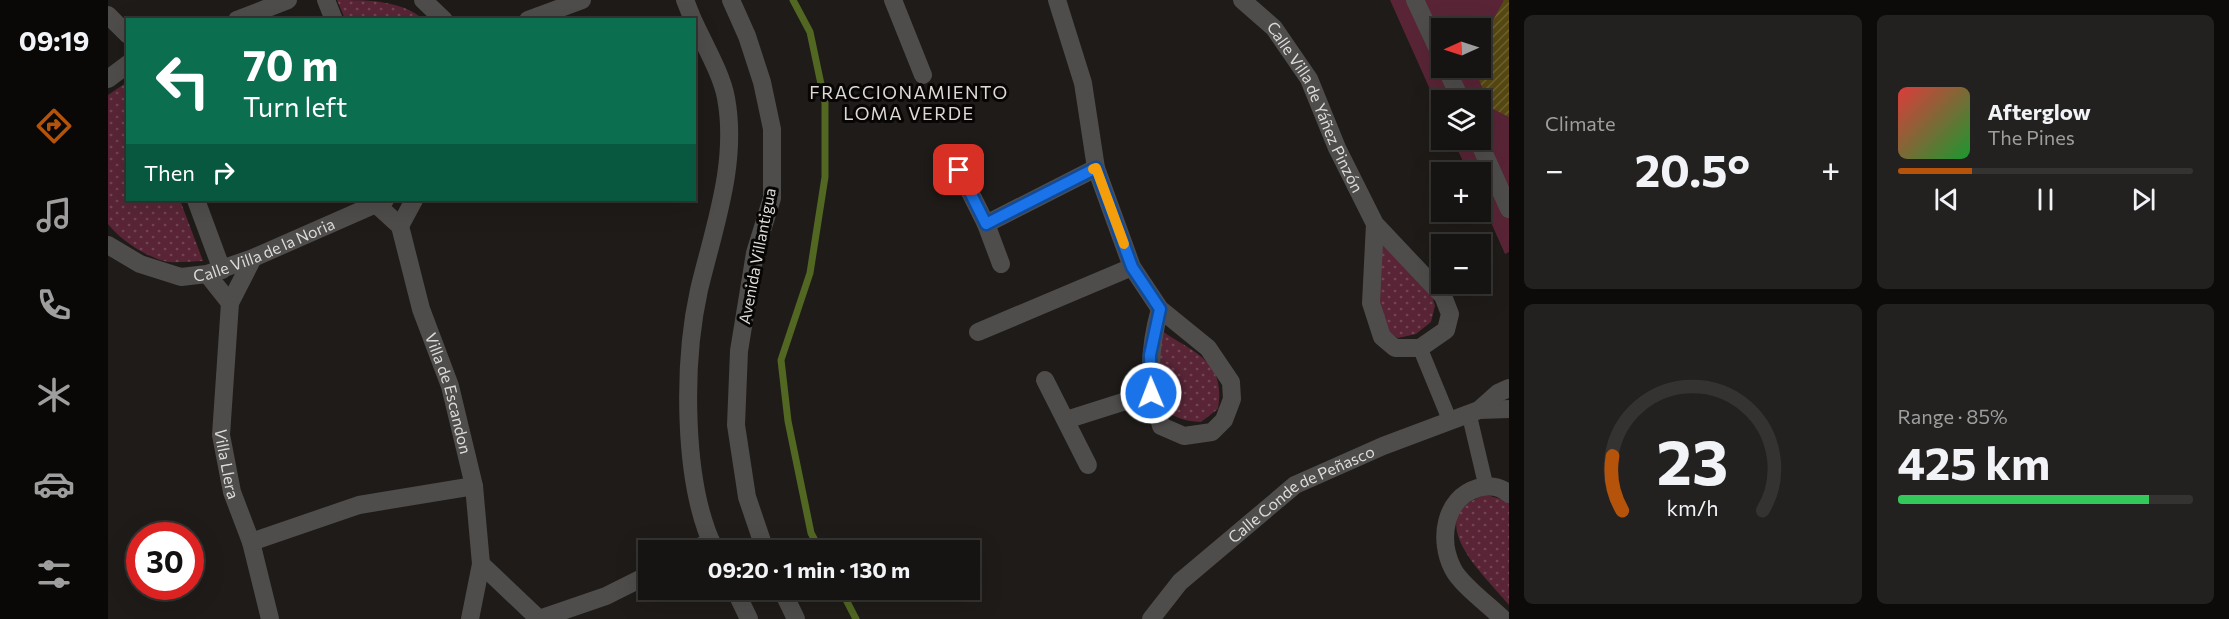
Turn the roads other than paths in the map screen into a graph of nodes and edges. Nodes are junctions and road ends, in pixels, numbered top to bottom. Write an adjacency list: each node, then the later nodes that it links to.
1 (288, 0): 12 (street)
2 (326, 0): 13 (street)
3 (423, 0): 14 (street)
4 (582, 0): 15 (street)
5 (685, 0): 16 (street)
6 (731, 0): 54 (street, Avenida Villantigua)
7 (1057, 0): 24 (street)
8 (1242, 0): 31 (street, Calle Villa de Yáñez Pinzón)
9 (1415, 0): 19 (street)
10 (900, 4): 21 (street)
11 (108, 15): 18 (street)
12 (242, 18)
13 (333, 18)
14 (442, 18)
15 (533, 18)
16 (693, 18)
17 (696, 26): 53 (street)
18 (126, 33)
19 (1431, 34)
20 (126, 66): 22 (street)
21 (923, 75)
22 (108, 79)
23 (1482, 150): 29 (street)
24 (1096, 168): 30 (street); 36 (street)
25 (959, 170): 30 (street)
26 (196, 201): 37 (street)
27 (413, 201): 32 (street)
28 (380, 202): 32 (street); 34 (street, Calle Villa de la Noria)
29 (1509, 209)
30 (986, 224): 35 (street)
31 (1375, 224): 41 (street, Calle Villa de Yáñez Pinzón); 41 (street, Calle Villa de Yáñez Pinzón)
32 (400, 226): 50 (street, Villa de Escandon)
33 (108, 245): 37 (street, Calle Villa de la Noria)
34 (253, 258): 37 (street, Calle Villa de la Noria); 38 (street, Villa Llera)
35 (1001, 264)
36 (1132, 267): 39 (street); 40 (street)
37 (214, 272): 38 (street)
38 (230, 303): 55 (street, Villa Llera)
39 (1160, 309): 44 (street); 44 (street)
40 (978, 332)
41 (1420, 348): 48 (street)
42 (1046, 380): 47 (street)
43 (1509, 388): 46 (street, Calle Conde de Peñasco)
44 (1151, 393): 47 (street)
45 (1509, 409): 46 (street, Calle Conde de Peñasco)
46 (1474, 412): 48 (street, Calle Conde de Peñasco); 51 (street)
47 (1066, 420): 49 (street)
48 (1450, 421): 65 (street, Calle Conde de Peñasco)
49 (1088, 465)
50 (474, 486): 55 (street); 56 (street, Villa de Escandon)
51 (1486, 486): 52 (street); 66 (street)
52 (1509, 494)
53 (711, 540)
54 (762, 540)
55 (251, 542): 60 (street, Villa Llera)
56 (481, 564): 61 (street, Villa de Escandon); 62 (street)
57 (638, 580): 62 (street)
58 (740, 600): 63 (street)
59 (787, 600): 64 (street)
60 (270, 619)
61 (470, 619)
62 (539, 619)
63 (749, 619)
64 (796, 619)
65 (1151, 619)
66 (1503, 619)

